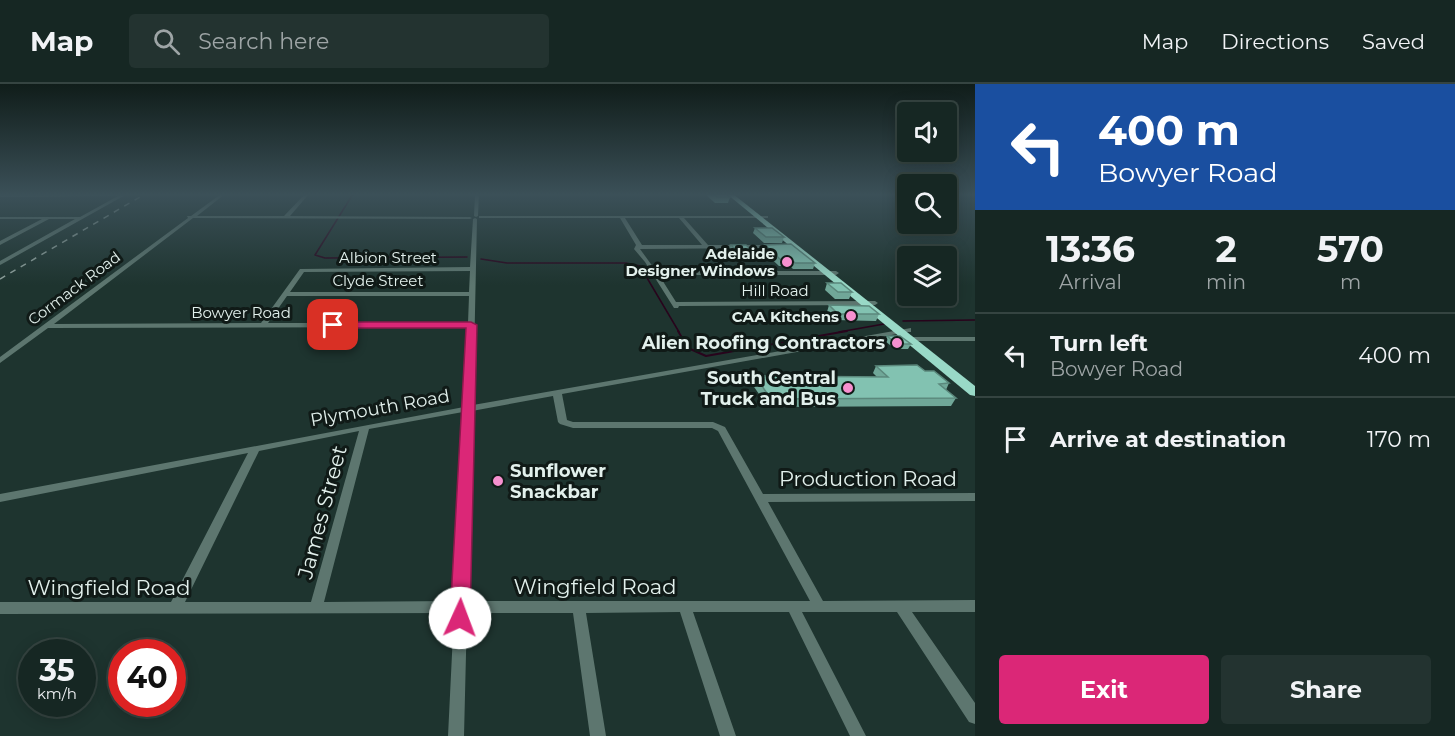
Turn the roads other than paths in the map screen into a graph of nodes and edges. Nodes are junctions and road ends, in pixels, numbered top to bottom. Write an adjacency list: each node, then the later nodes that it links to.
1 (36, 224): 8 (street)
2 (69, 224): 12 (street)
3 (181, 224): 20 (street, Cormack Road)
4 (476, 224): 13 (street)
5 (626, 224): 9 (street)
6 (686, 224): 10 (street)
7 (771, 224): 11 (highway)
8 (0, 243)
9 (639, 247): 10 (street); 14 (street)
10 (706, 247): 11 (street)
11 (800, 247): 15 (highway)
12 (0, 261)
13 (473, 269): 16 (street, Albion Street); 17 (street)
14 (655, 273): 15 (street); 18 (street, Hill Road)
15 (832, 273): 18 (highway)
16 (285, 294): 17 (street, Clyde Street); 21 (street)
17 (472, 294): 19 (street)
18 (870, 303): 22 (highway)
19 (471, 325): 21 (street, Bowyer Road); 29 (street)
20 (47, 326): 21 (street, Bowyer Road); 24 (street, Cormack Road)
21 (263, 326)
22 (909, 335): 23 (street, Plymouth Road); 25 (highway); 28 (street, Plymouth Road)
23 (975, 339)
24 (0, 361)
25 (959, 374): 26 (highway); 27 (highway)
26 (975, 383)
27 (975, 392)
28 (557, 393): 29 (street, Plymouth Road); 34 (street)
29 (468, 409): 30 (street, Plymouth Road); 43 (street)
30 (365, 427): 31 (street, Plymouth Road); 42 (street, James Street)
31 (255, 448): 33 (street, Plymouth Road); 41 (street)
32 (975, 497): 34 (street, Production Road)
33 (0, 498)
34 (760, 498): 38 (street)
35 (975, 606): 39 (street, Wingfield Road)
36 (685, 607): 37 (street, Wingfield Road); 44 (street, Wingfield Road); 48 (street)
37 (793, 607): 38 (street, Wingfield Road); 49 (street)
38 (820, 607): 39 (street, Wingfield Road)
39 (901, 607): 45 (street)
40 (0, 608): 41 (street, Wingfield Road)
41 (175, 608): 42 (street, Wingfield Road)
42 (316, 608): 43 (street, Wingfield Road)
43 (460, 608): 44 (street, Wingfield Road); 46 (street)
44 (579, 608): 47 (street)
45 (975, 716)
46 (456, 736)
47 (598, 736)
48 (728, 736)
49 (858, 736)

